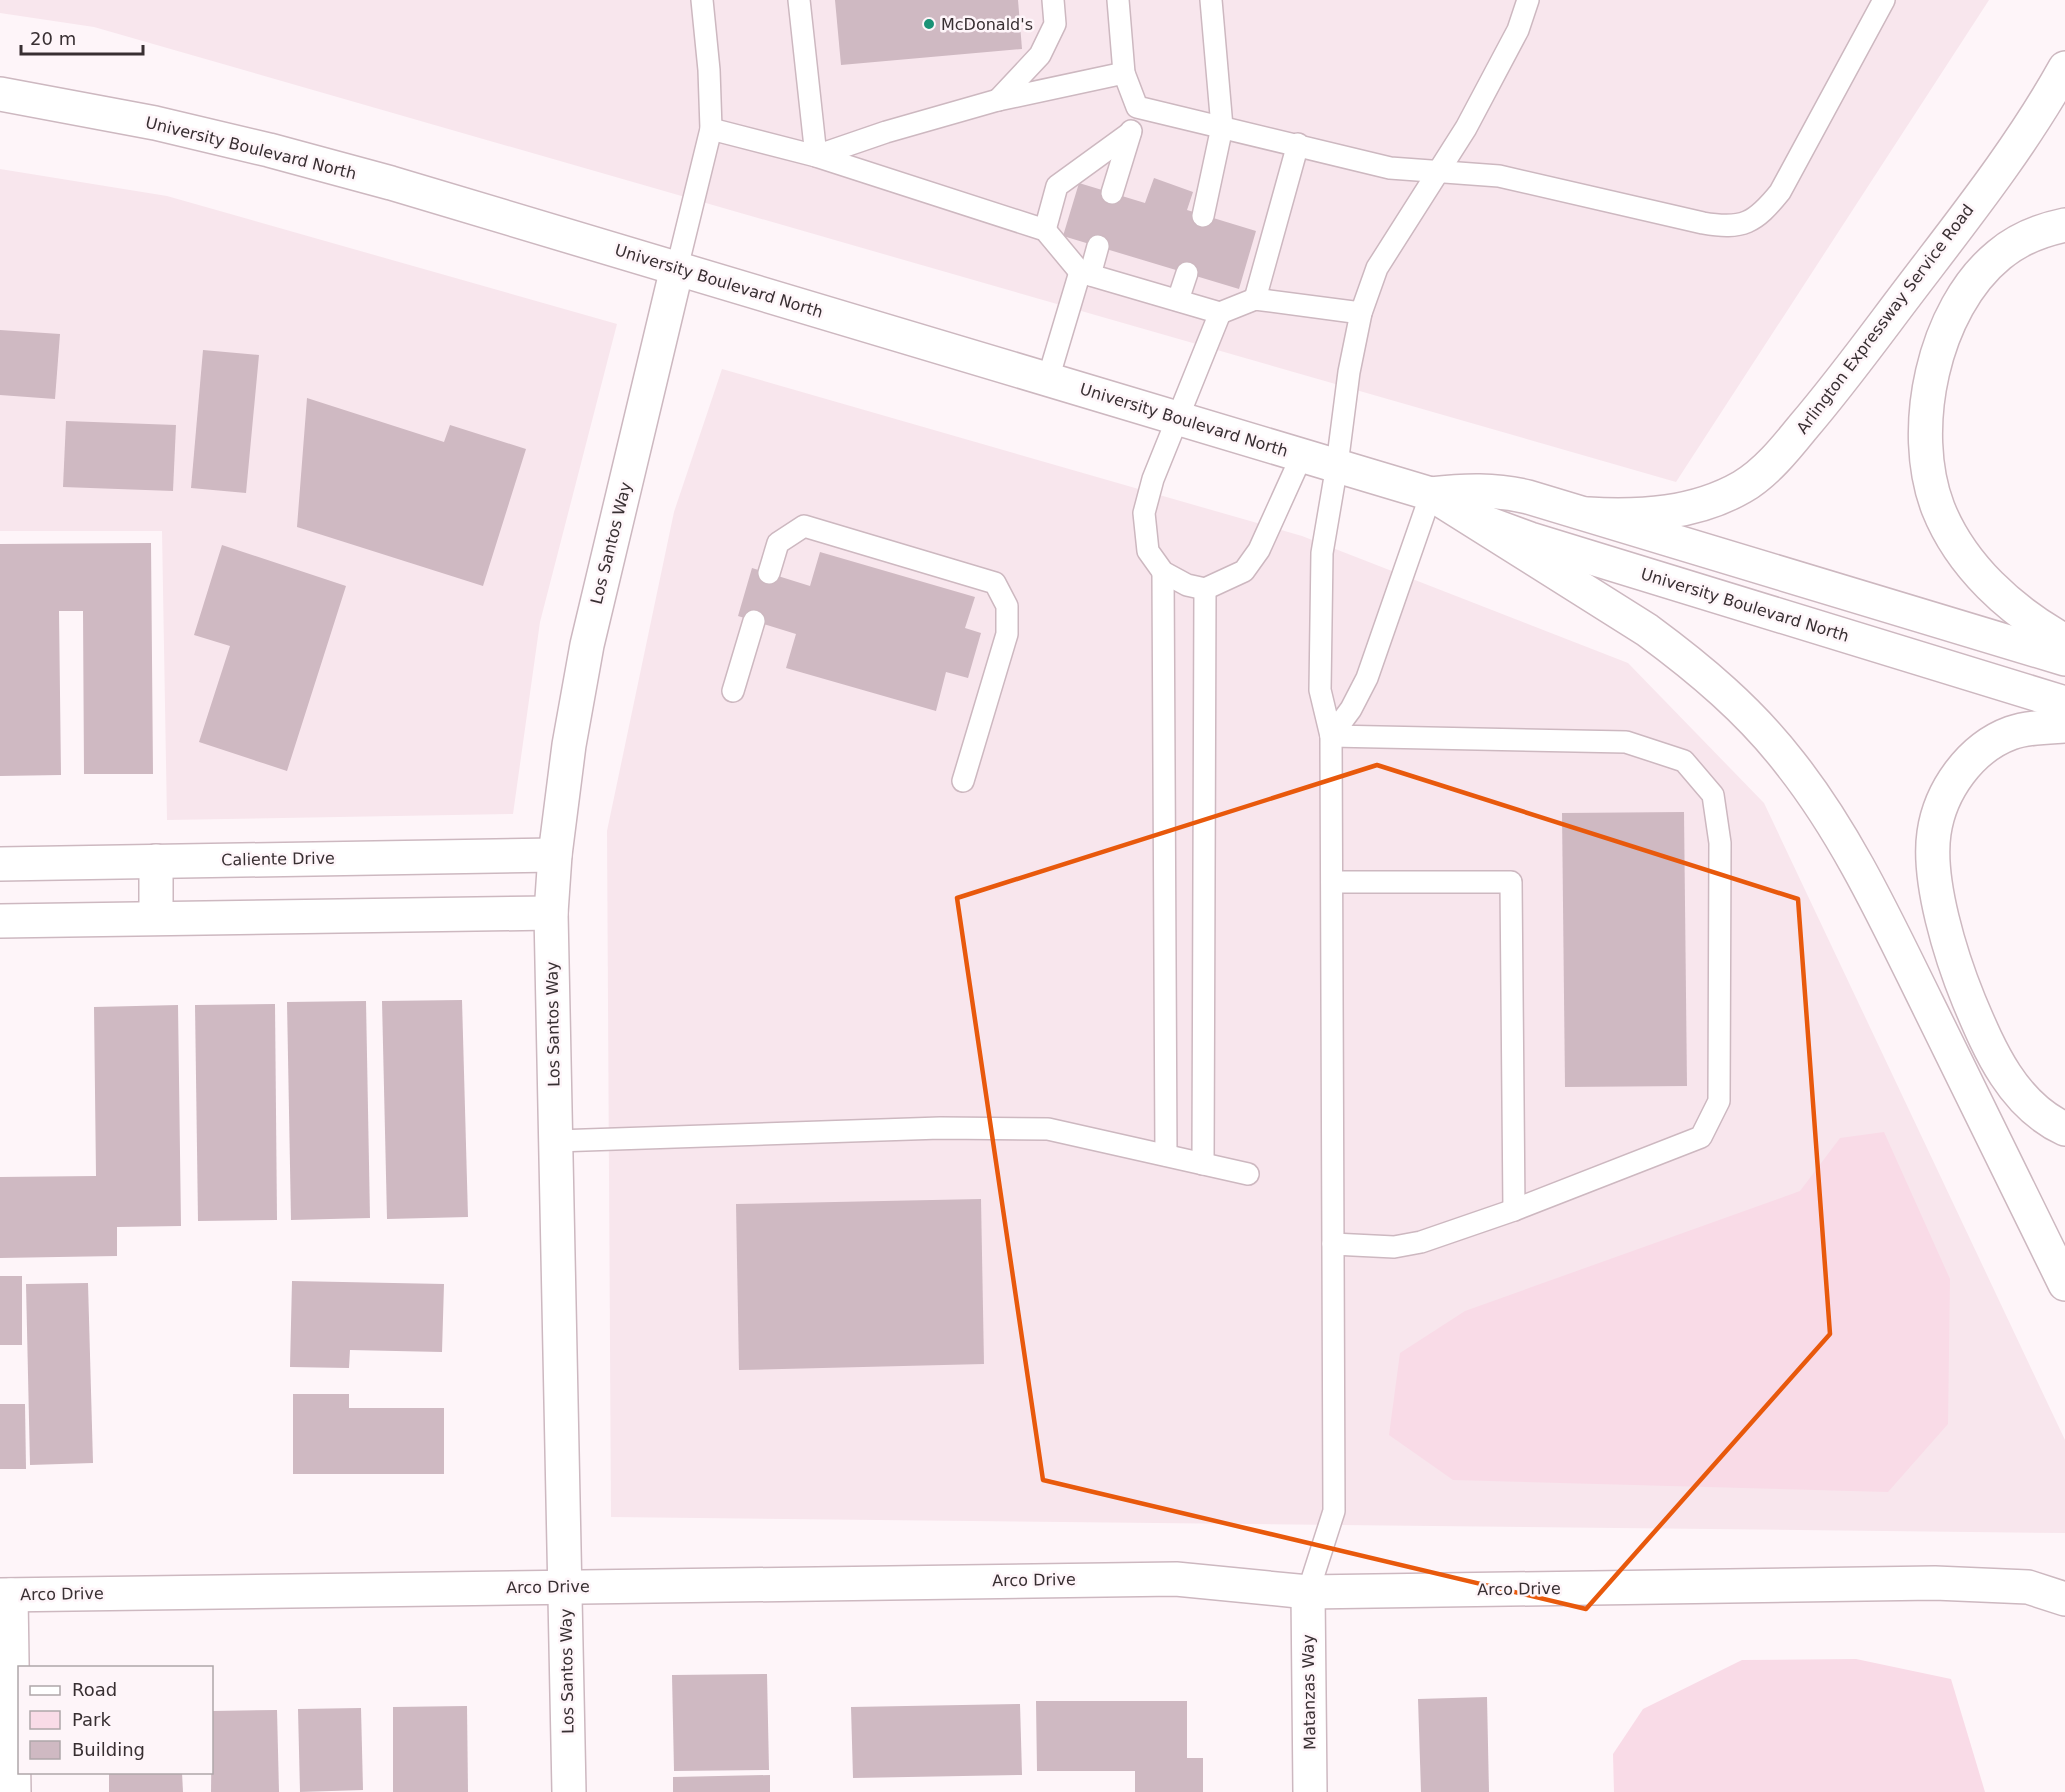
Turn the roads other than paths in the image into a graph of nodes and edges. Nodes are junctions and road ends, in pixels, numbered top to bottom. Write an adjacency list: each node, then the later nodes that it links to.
1 (702, 0): 14 (lane)
2 (799, 0): 17 (lane)
3 (1053, 0): 11 (lane)
4 (1118, 0): 9 (lane)
5 (1210, 0): 13 (lane)
6 (1528, 0): 18 (lane)
7 (1884, 0): 18 (lane)
8 (2065, 68): 36 (main road, Arlington Expressway Service Road)
9 (1124, 73): 11 (lane); 12 (lane)
10 (0, 94): 24 (main road, University Boulevard North)
11 (998, 99): 17 (lane)
12 (1137, 107): 13 (lane); 15 (lane)
13 (1222, 127): 16 (lane); 20 (lane)
14 (711, 129): 17 (lane); 24 (lane)
15 (1130, 133): 19 (lane); 22 (lane)
16 (1298, 144): 18 (lane); 27 (lane)
17 (816, 156): 22 (lane)
18 (1439, 172): 30 (lane)
19 (1113, 194)
20 (1203, 216)
21 (2065, 225): 41 (main road)
22 (1045, 230): 25 (lane)
23 (1098, 246): 25 (lane)
24 (677, 268): 31 (main road, University Boulevard North); 48 (main road, Los Santos Way)
25 (1085, 273): 28 (lane); 31 (lane)
26 (1186, 273): 28 (lane)
27 (1255, 299): 29 (lane); 30 (lane)
28 (1178, 300): 29 (lane)
29 (1220, 313): 32 (lane)
30 (1361, 313): 34 (lane)
31 (1048, 379): 32 (main road, University Boulevard North)
32 (1176, 418): 33 (main road, University Boulevard North); 37 (lane)
33 (1302, 455): 34 (main road, University Boulevard North); 39 (lane)
34 (1337, 465): 35 (main road, University Boulevard North); 46 (lane)
35 (1431, 494): 36 (main road, University Boulevard North); 44 (main road, University Boulevard North); 46 (lane); 62 (main road)
36 (1588, 514): 42 (main road, University Boulevard North)
37 (1163, 572): 39 (lane); 57 (lane)
38 (769, 573): 47 (lane)
39 (1205, 589): 58 (lane)
40 (754, 621): 43 (lane)
41 (2065, 641)
42 (2065, 659)
43 (733, 691)
44 (2065, 703)
45 (2065, 726): 55 (main road)
46 (1331, 736): 51 (lane); 60 (lane)
47 (963, 781)
48 (555, 855): 49 (main road, Caliente Drive); 52 (main road, Los Santos Way)
49 (156, 861): 50 (main road, Caliente Drive); 53 (main road)
50 (0, 864)
51 (1332, 882): 60 (lane); 61 (lane)
52 (551, 913): 53 (main road); 56 (main road, Los Santos Way)
53 (156, 918): 54 (main road)
54 (0, 921)
55 (2065, 1129)
56 (556, 1142): 57 (lane); 63 (main road, Los Santos Way)
57 (1166, 1155): 58 (lane)
58 (1203, 1164): 59 (lane)
59 (1248, 1174)
60 (1514, 1210): 61 (lane)
61 (1333, 1244): 64 (lane)
62 (2065, 1284)
63 (566, 1586): 64 (main road, Arco Drive); 65 (main road, Arco Drive); 68 (main road, Los Santos Way)
64 (1308, 1592): 66 (main road, Arco Drive); 69 (main road, Matanzas Way)
65 (5, 1595): 67 (main road)
66 (2065, 1599)
67 (14, 1792)
68 (569, 1792)
69 (1310, 1792)

